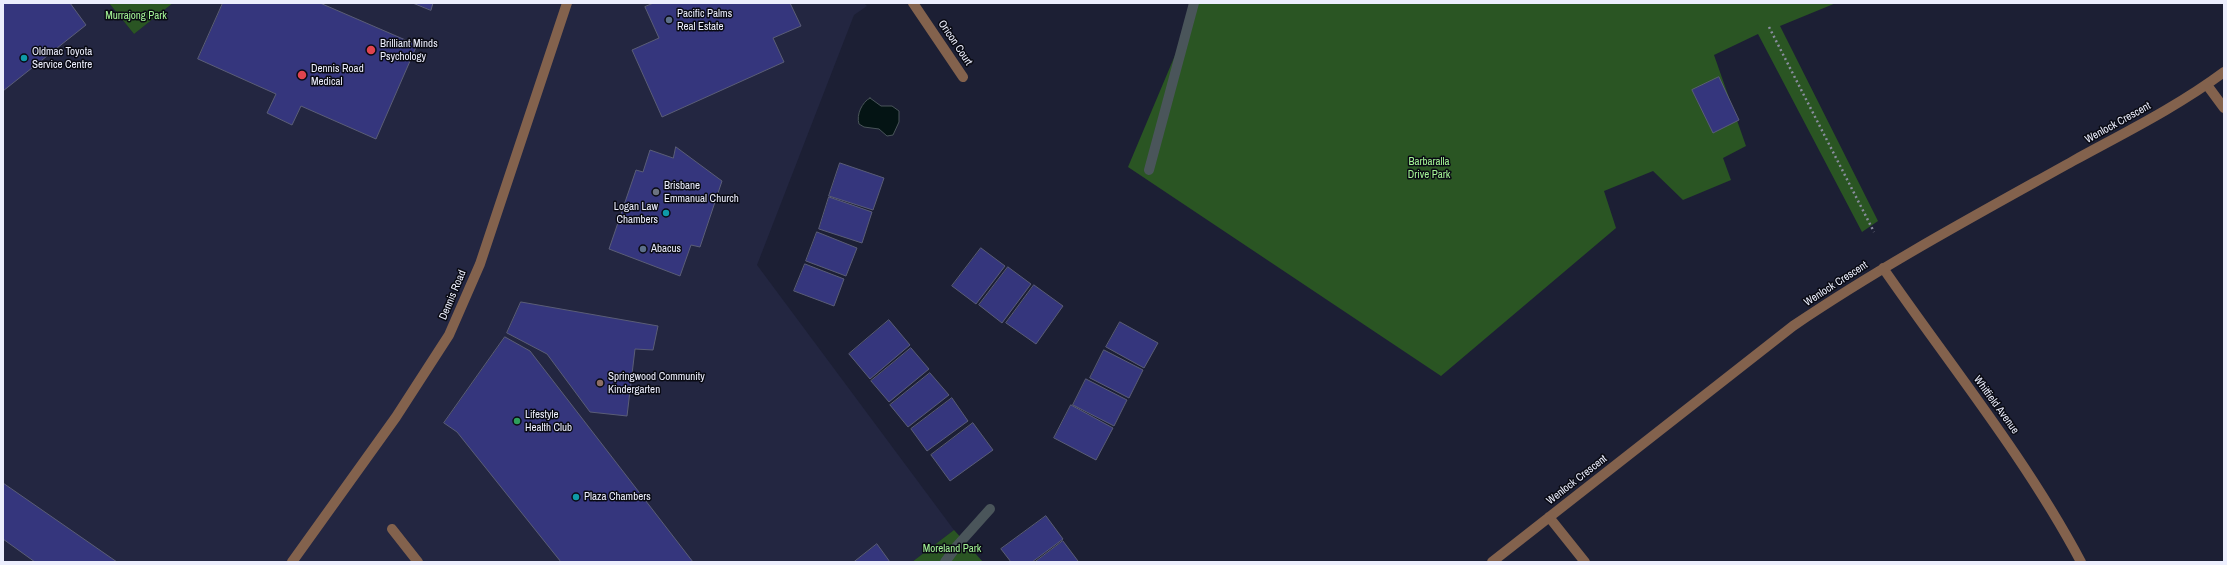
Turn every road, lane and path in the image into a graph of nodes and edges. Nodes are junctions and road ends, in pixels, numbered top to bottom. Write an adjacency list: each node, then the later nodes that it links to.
1 (567, 3): 12 (street, Dennis Road)
2 (913, 3): 5 (street, Oricon Court)
3 (1769, 28): 8 (path)
4 (2224, 72): 6 (street, Wenlock Crescent)
5 (963, 77)
6 (2207, 85): 7 (street); 9 (street, Wenlock Crescent)
7 (2224, 108)
8 (1874, 232)
9 (1883, 268): 10 (street, Wenlock Crescent); 16 (street, Whitfield Avenue)
10 (1549, 518): 14 (street, Wenlock Crescent); 15 (street)
11 (392, 529): 13 (street)
12 (292, 562)
13 (418, 562)
14 (1492, 562)
15 (1585, 562)
16 (2080, 562)

